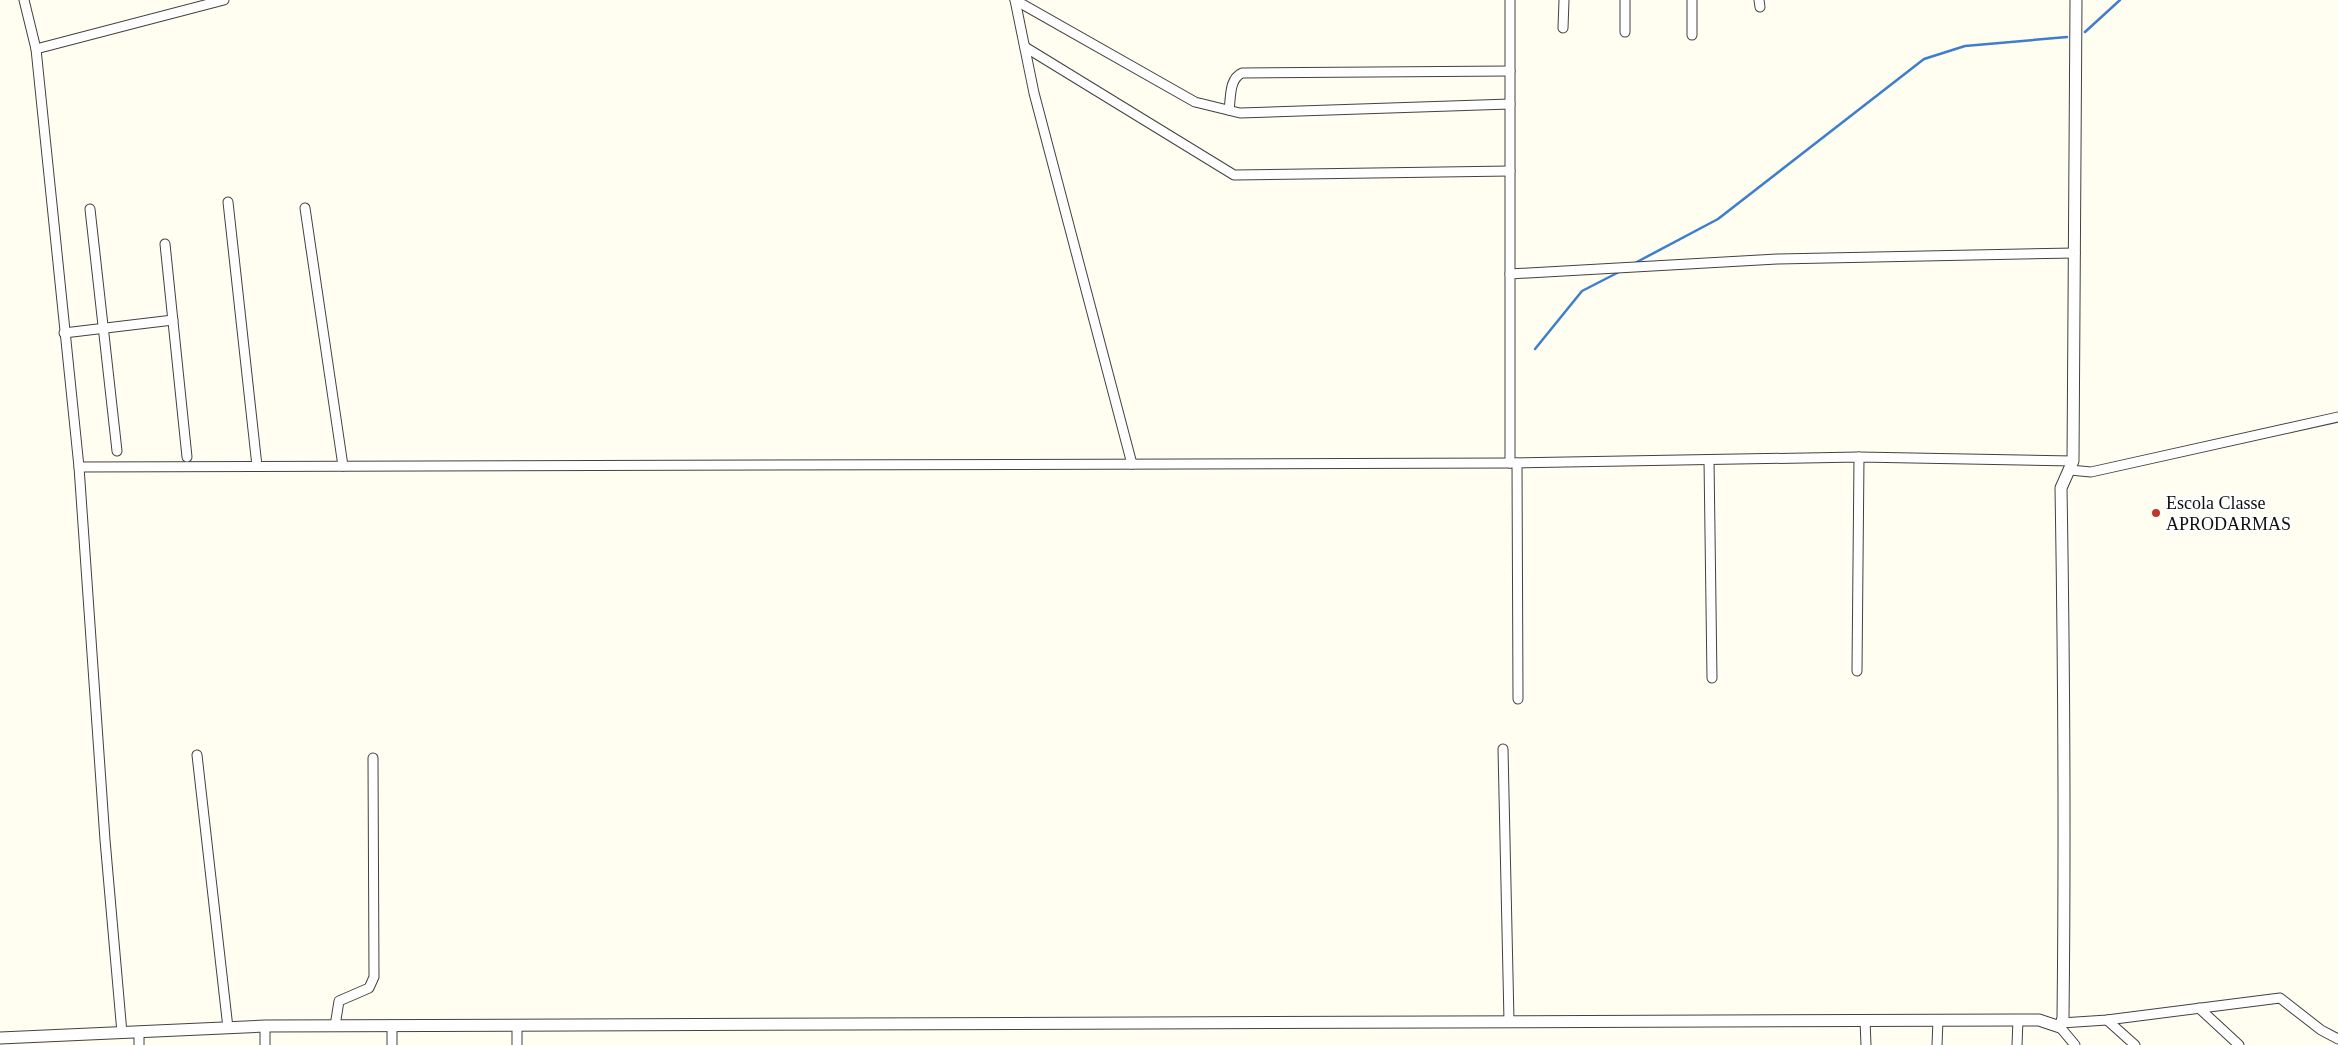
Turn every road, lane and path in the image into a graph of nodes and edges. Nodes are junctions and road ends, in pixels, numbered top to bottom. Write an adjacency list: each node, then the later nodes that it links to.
1 (24, 0): 13 (street)
2 (224, 0): 13 (street)
3 (1015, 0): 12 (street); 16 (street)
4 (1510, 0): 14 (street)
5 (1564, 0): 9 (street)
6 (1625, 0): 10 (street)
7 (1692, 0): 11 (street)
8 (2076, 0): 22 (street)
9 (1563, 28)
10 (1625, 32)
11 (1692, 35)
12 (1025, 47): 17 (street); 33 (street)
13 (36, 49): 26 (street)
14 (1510, 72): 15 (street); 16 (street)
15 (1510, 104): 16 (street); 17 (street)
16 (1229, 110)
17 (1510, 171): 23 (street)
18 (228, 202): 35 (street)
19 (305, 208): 36 (street)
20 (90, 209): 25 (street)
21 (165, 244): 24 (street)
22 (2075, 253): 23 (street); 34 (street)
23 (1510, 274): 32 (street)
24 (173, 320): 25 (street); 29 (street)
25 (103, 327): 26 (street); 28 (street)
26 (64, 333): 37 (street)
27 (2338, 417): 34 (street)
28 (117, 451)
29 (187, 457)
30 (1859, 457): 31 (street); 34 (street); 38 (street)
31 (1709, 460): 32 (street); 39 (street)
32 (1514, 463): 33 (street); 40 (street)
33 (1132, 464): 36 (street)
34 (2071, 465): 52 (street)
35 (257, 466): 36 (street); 37 (street)
36 (343, 466)
37 (78, 467): 56 (street)
38 (1857, 671)
39 (1712, 678)
40 (1518, 699)
41 (1503, 750): 49 (street)
42 (197, 755): 55 (street)
43 (373, 758): 54 (street)
44 (2198, 1008): 48 (street); 59 (street); 70 (street)
45 (1865, 1020): 46 (street); 49 (street); 65 (street)
46 (1938, 1020): 47 (street); 66 (street)
47 (2018, 1020): 52 (street); 67 (street)
48 (2107, 1020): 52 (street); 69 (street)
49 (1509, 1021): 51 (street)
50 (392, 1025): 51 (street); 54 (street); 63 (street)
51 (517, 1025): 64 (street)
52 (2060, 1025): 68 (street)
53 (265, 1026): 54 (street); 55 (street); 62 (street)
54 (335, 1026)
55 (228, 1028): 57 (street)
56 (122, 1033): 57 (street); 60 (street)
57 (139, 1033): 61 (street)
58 (0, 1038): 60 (street)
59 (2338, 1039)
60 (14, 1041)
61 (139, 1045)
62 (265, 1045)
63 (392, 1045)
64 (517, 1045)
65 (1866, 1045)
66 (1937, 1045)
67 (2017, 1045)
68 (2075, 1045)
69 (2136, 1045)
70 (2239, 1045)

